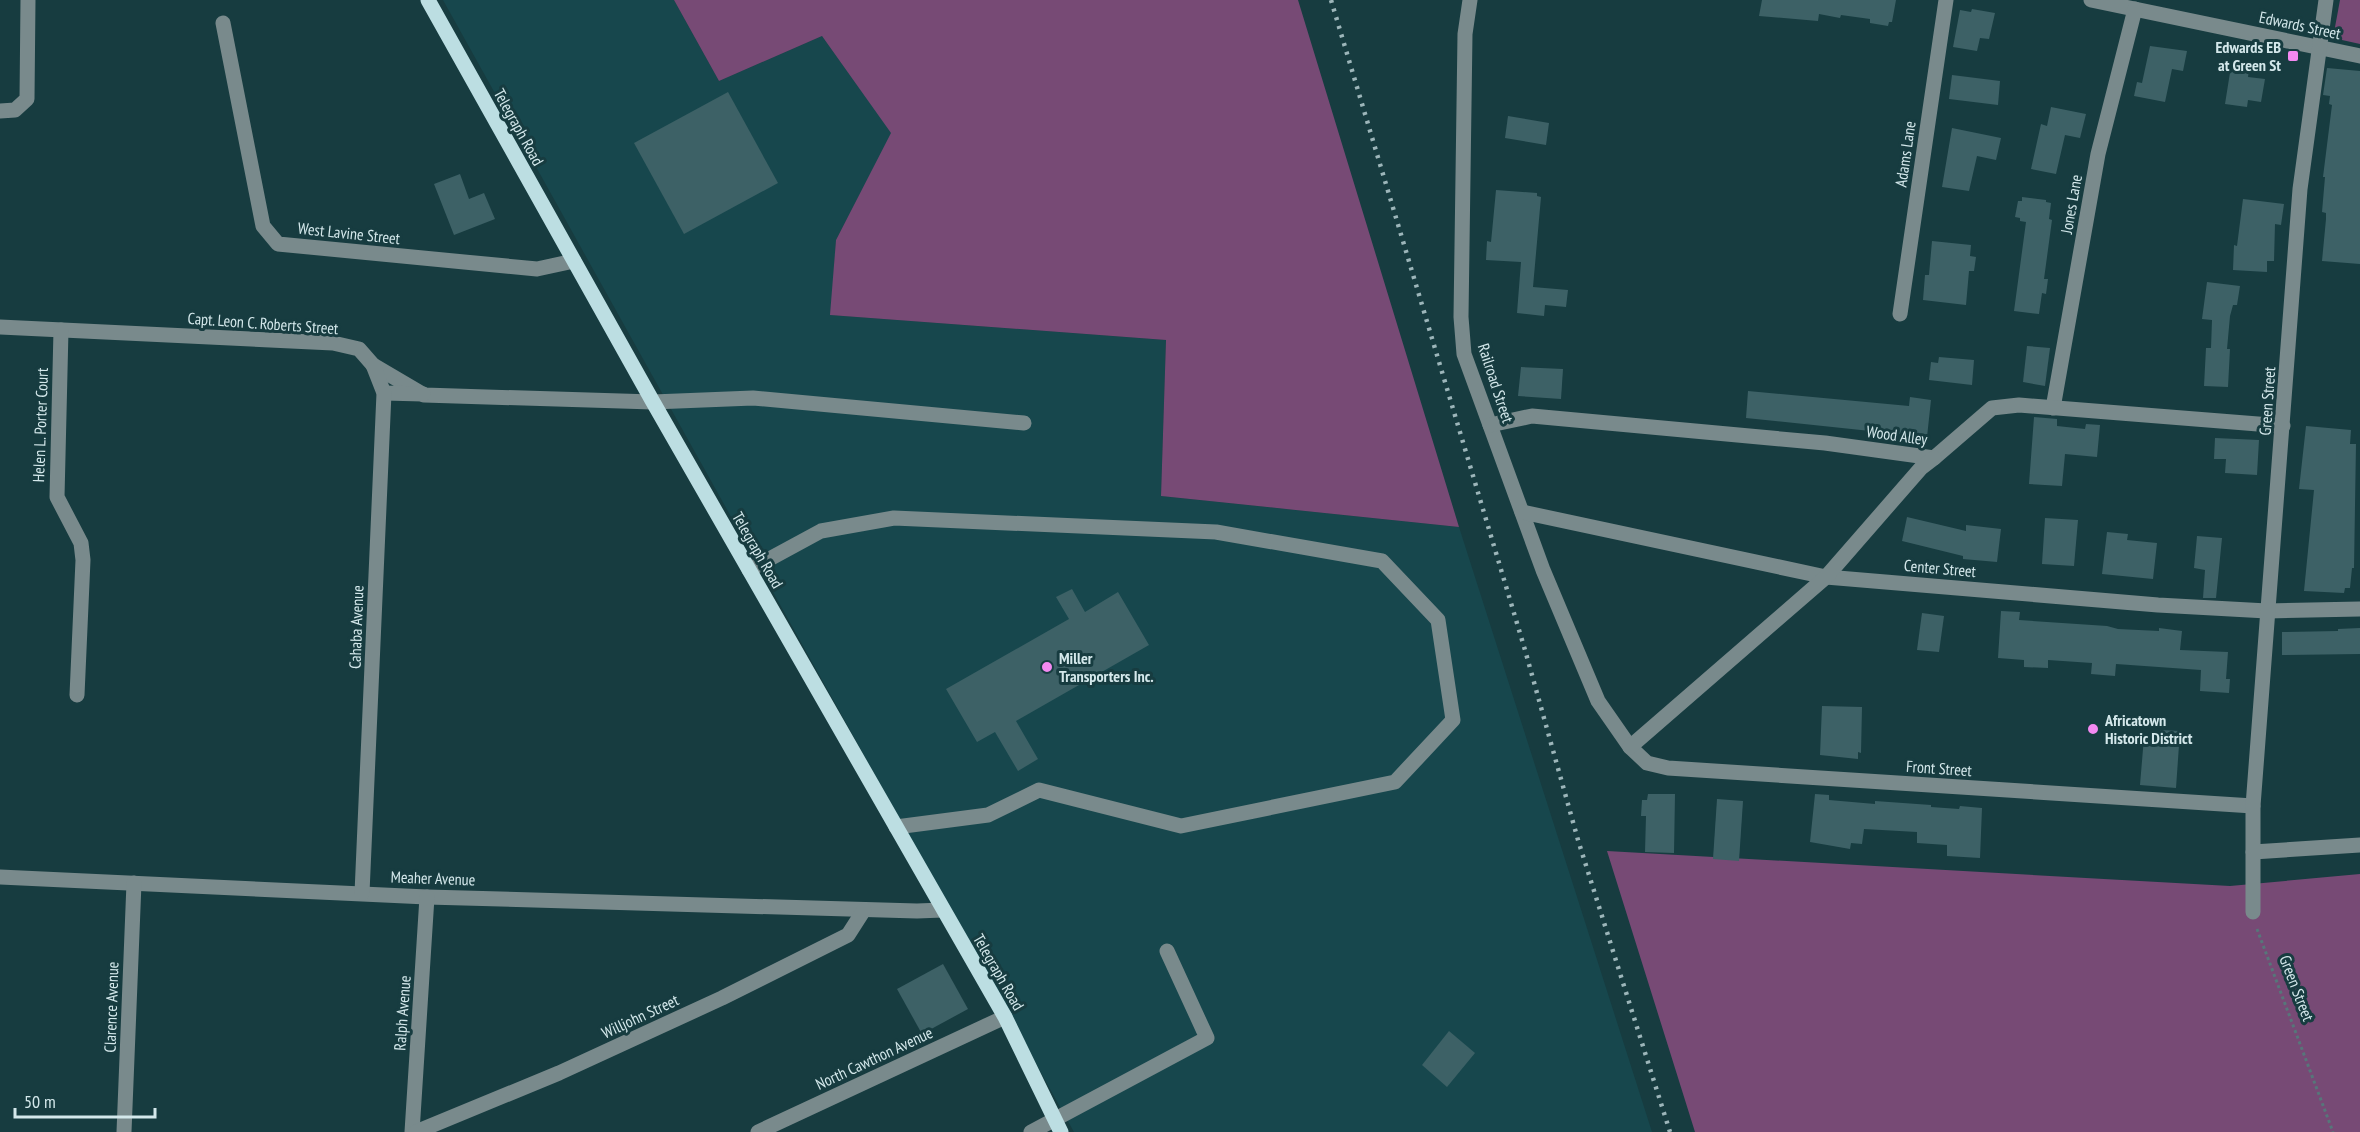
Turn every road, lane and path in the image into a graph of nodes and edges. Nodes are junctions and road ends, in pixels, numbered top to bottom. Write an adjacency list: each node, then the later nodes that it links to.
1 (28, 0): 11 (street)
2 (428, 0): 12 (main road, Telegraph Road)
3 (1470, 0): 22 (street, Railroad Street)
4 (1946, 0): 13 (street, Adams Lane)
5 (2091, 0): 7 (street, Edwards Street)
6 (2326, 0): 9 (street, Green Street)
7 (2135, 9): 9 (street, Edwards Street); 20 (street, Jones Lane)
8 (223, 23): 12 (street, West Lavine Street)
9 (2318, 47): 10 (street, Edwards Street); 23 (street, Green Street)
10 (2360, 56)
11 (7, 111)
12 (574, 261): 19 (main road, Telegraph Road)
13 (1900, 314)
14 (0, 327): 15 (street, Capt. Leon C. Roberts Street)
15 (61, 330): 16 (street, Capt. Leon C. Roberts Street); 30 (street, Helen L. Porter Court)
16 (373, 364): 17 (street, Cahaba Avenue); 18 (street, Capt. Leon C. Roberts Street)
17 (384, 393): 18 (street); 38 (street, Cahaba Avenue)
18 (424, 394): 19 (street, Capt. Leon C. Roberts Street)
19 (653, 402): 21 (street, Capt. Leon C. Roberts Street); 26 (main road, Telegraph Road)
20 (2053, 408): 23 (street, Wood Alley); 24 (street, Wood Alley)
21 (1024, 423)
22 (1490, 424): 24 (street, Wood Alley); 25 (street, Railroad Street)
23 (2283, 426): 29 (street, Green Street)
24 (1934, 458): 27 (street)
25 (1522, 512): 27 (street, Center Street); 31 (street, Railroad Street)
26 (749, 570): 33 (main road, Telegraph Road); 33 (street)
27 (1826, 577): 29 (street, Center Street); 31 (street)
28 (2360, 609): 29 (street, Center Street)
29 (2267, 611): 32 (street, Green Street)
30 (77, 695)
31 (1630, 747): 32 (street, Front Street)
32 (2253, 806): 35 (street, Green Street)
33 (896, 827): 40 (main road, Telegraph Road)
34 (2360, 845): 35 (street)
35 (2253, 852): 42 (street)
36 (0, 877): 37 (street, Meaher Avenue)
37 (134, 883): 38 (street, Meaher Avenue); 46 (street, Clarence Avenue)
38 (362, 893): 39 (street, Meaher Avenue)
39 (428, 897): 41 (street, Meaher Avenue); 47 (street, Ralph Avenue)
40 (943, 909): 41 (street, Meaher Avenue); 44 (main road, Telegraph Road)
41 (864, 910): 47 (street, Willjohn Street)
42 (2253, 912): 50 (path, Green Street)
43 (1167, 951): 45 (street)
44 (1005, 1017): 45 (main road, Telegraph Road); 48 (street, North Cawthon Avenue)
45 (1060, 1128): 49 (street)
46 (123, 1132)
47 (414, 1132)
48 (758, 1132)
49 (1031, 1132)
50 (2333, 1132)

